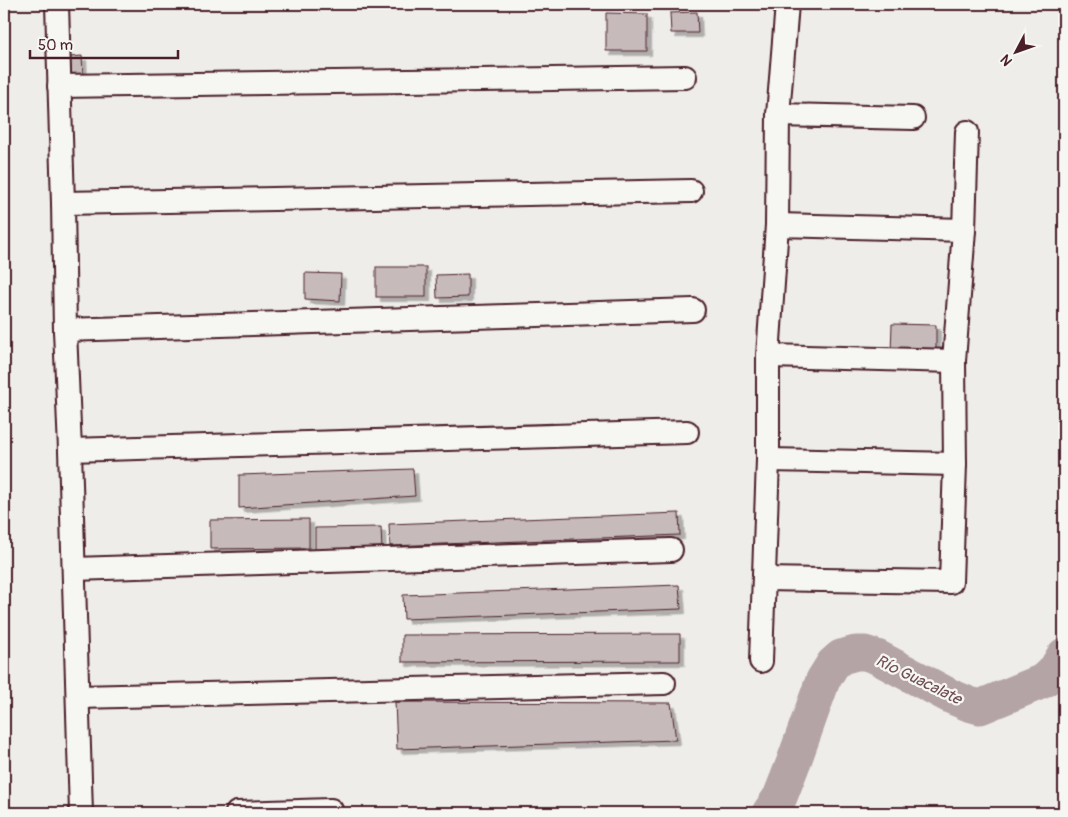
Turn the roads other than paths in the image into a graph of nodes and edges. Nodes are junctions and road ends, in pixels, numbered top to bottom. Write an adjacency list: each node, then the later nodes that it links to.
1 (57, 4): 4 (street)
2 (786, 4): 5 (street)
3 (685, 77): 4 (street)
4 (59, 86): 9 (street)
5 (778, 115): 6 (street); 10 (street)
6 (914, 118)
7 (967, 132): 11 (street)
8 (691, 191): 9 (street)
9 (63, 203): 13 (street)
10 (777, 225): 11 (street); 14 (street)
11 (964, 230): 15 (street)
12 (693, 310): 13 (street)
13 (65, 330): 17 (street)
14 (768, 356): 15 (street); 18 (street)
15 (954, 361): 19 (street)
16 (687, 432): 17 (street)
17 (70, 450): 21 (street)
18 (768, 460): 19 (street); 22 (street)
19 (955, 464): 22 (street)
20 (671, 550): 21 (street)
21 (74, 569): 25 (street)
22 (764, 579): 23 (street)
23 (761, 661)
24 (664, 683): 25 (street)
25 (78, 696): 27 (street)
26 (331, 810): 28 (street)
27 (81, 813)
28 (237, 813)

